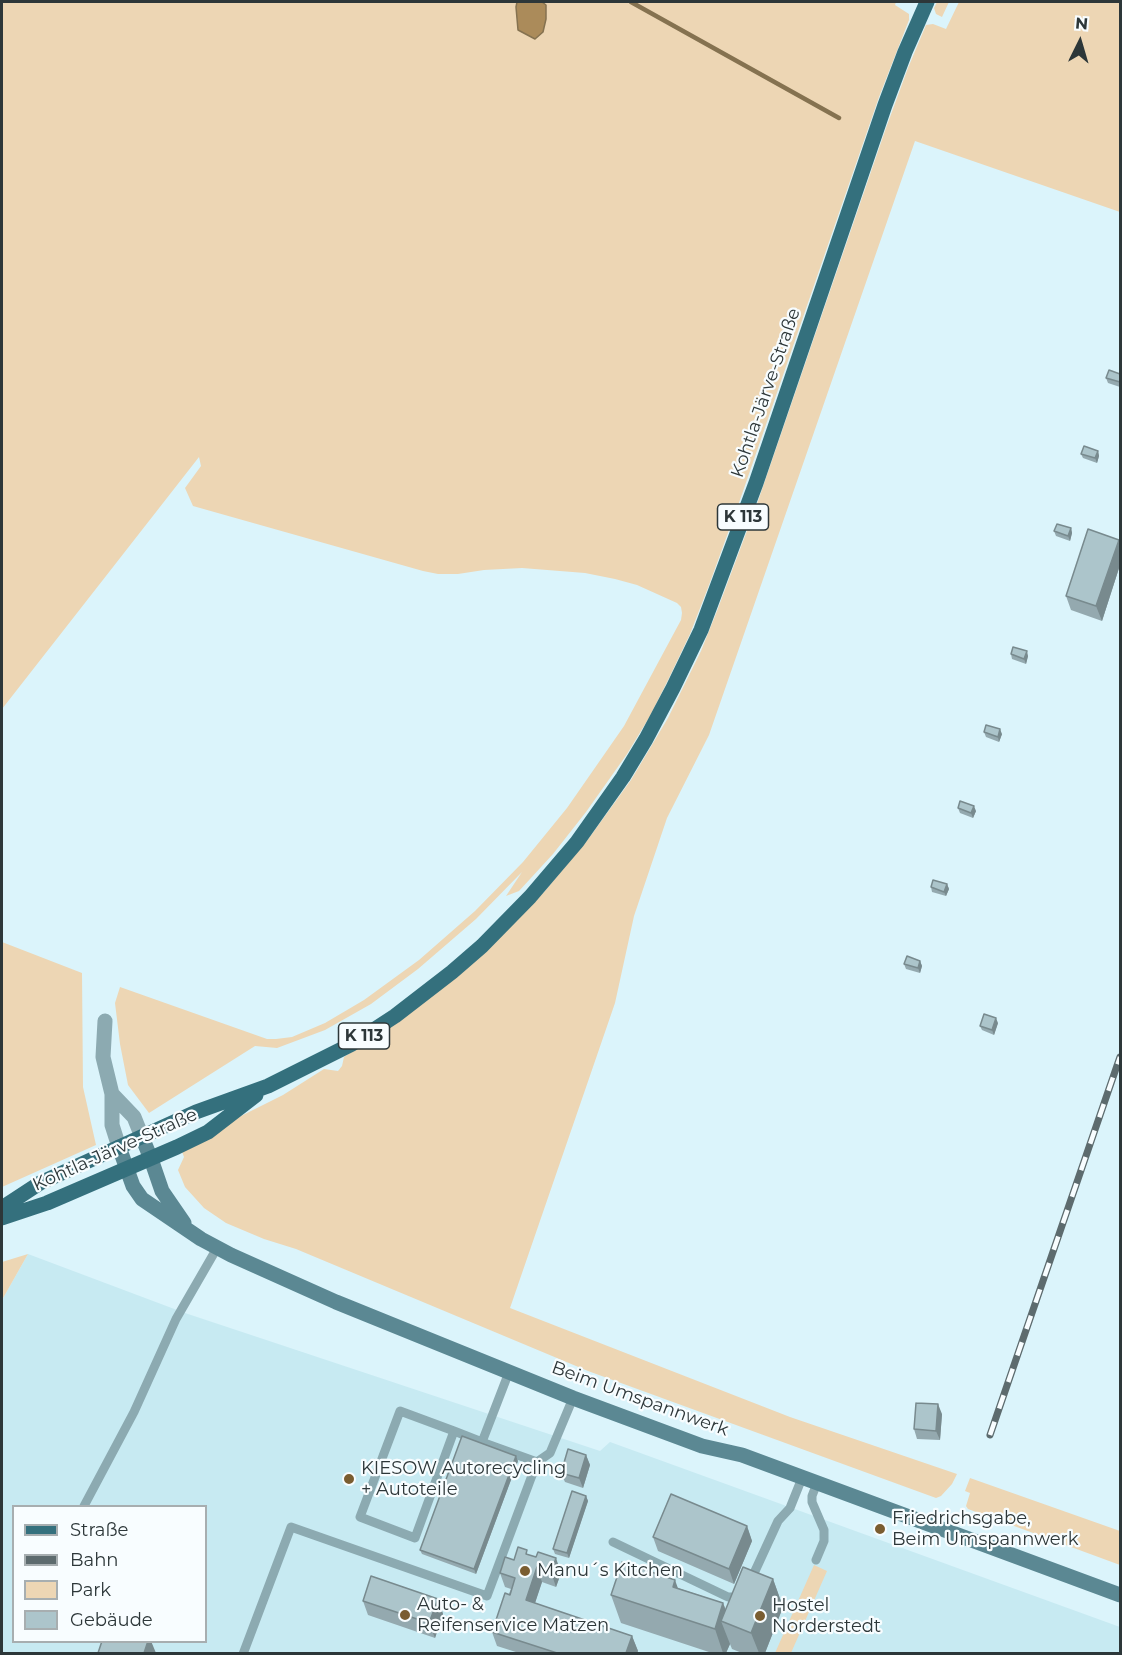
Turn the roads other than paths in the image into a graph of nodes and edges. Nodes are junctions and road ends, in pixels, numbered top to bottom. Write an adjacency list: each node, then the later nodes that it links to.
1 (927, 2): 3 (main road, Kohtla-Järve-Straße / K 113)
2 (105, 1021): 4 (street, Beim Umspannwerk)
3 (268, 1086): 5 (main road, Kohtla-Järve-Straße / K 113); 7 (main road, Kohtla-Järve-Straße / K 113)
4 (112, 1094): 5 (street, Beim Umspannwerk); 6 (street, Beim Umspannwerk)
5 (142, 1137): 6 (main road, Kohtla-Järve-Straße / K 113); 7 (street, Beim Umspannwerk)
6 (119, 1147): 8 (street, Beim Umspannwerk); 9 (main road, Kohtla-Järve-Straße / K 113)
7 (152, 1159): 8 (main road, Kohtla-Järve-Straße / K 113); 11 (street, Beim Umspannwerk)
8 (127, 1169): 10 (main road, Kohtla-Järve-Straße / K 113); 11 (street, Beim Umspannwerk)
9 (2, 1208)
10 (2, 1218)
11 (189, 1230): 12 (street, Beim Umspannwerk)
12 (217, 1248): 13 (street, Beim Umspannwerk); 19 (lane)
13 (508, 1372): 14 (street, Beim Umspannwerk); 16 (lane)
14 (573, 1398): 17 (lane); 18 (street, Beim Umspannwerk)
15 (454, 1431): 15 (lane); 16 (lane)
16 (482, 1442): 17 (lane)
17 (537, 1462): 23 (lane)
18 (809, 1480): 20 (lane); 21 (lane); 22 (street, Beim Umspannwerk)
19 (85, 1505)
20 (613, 1542)
21 (816, 1560)
22 (1120, 1595)
23 (243, 1653)

